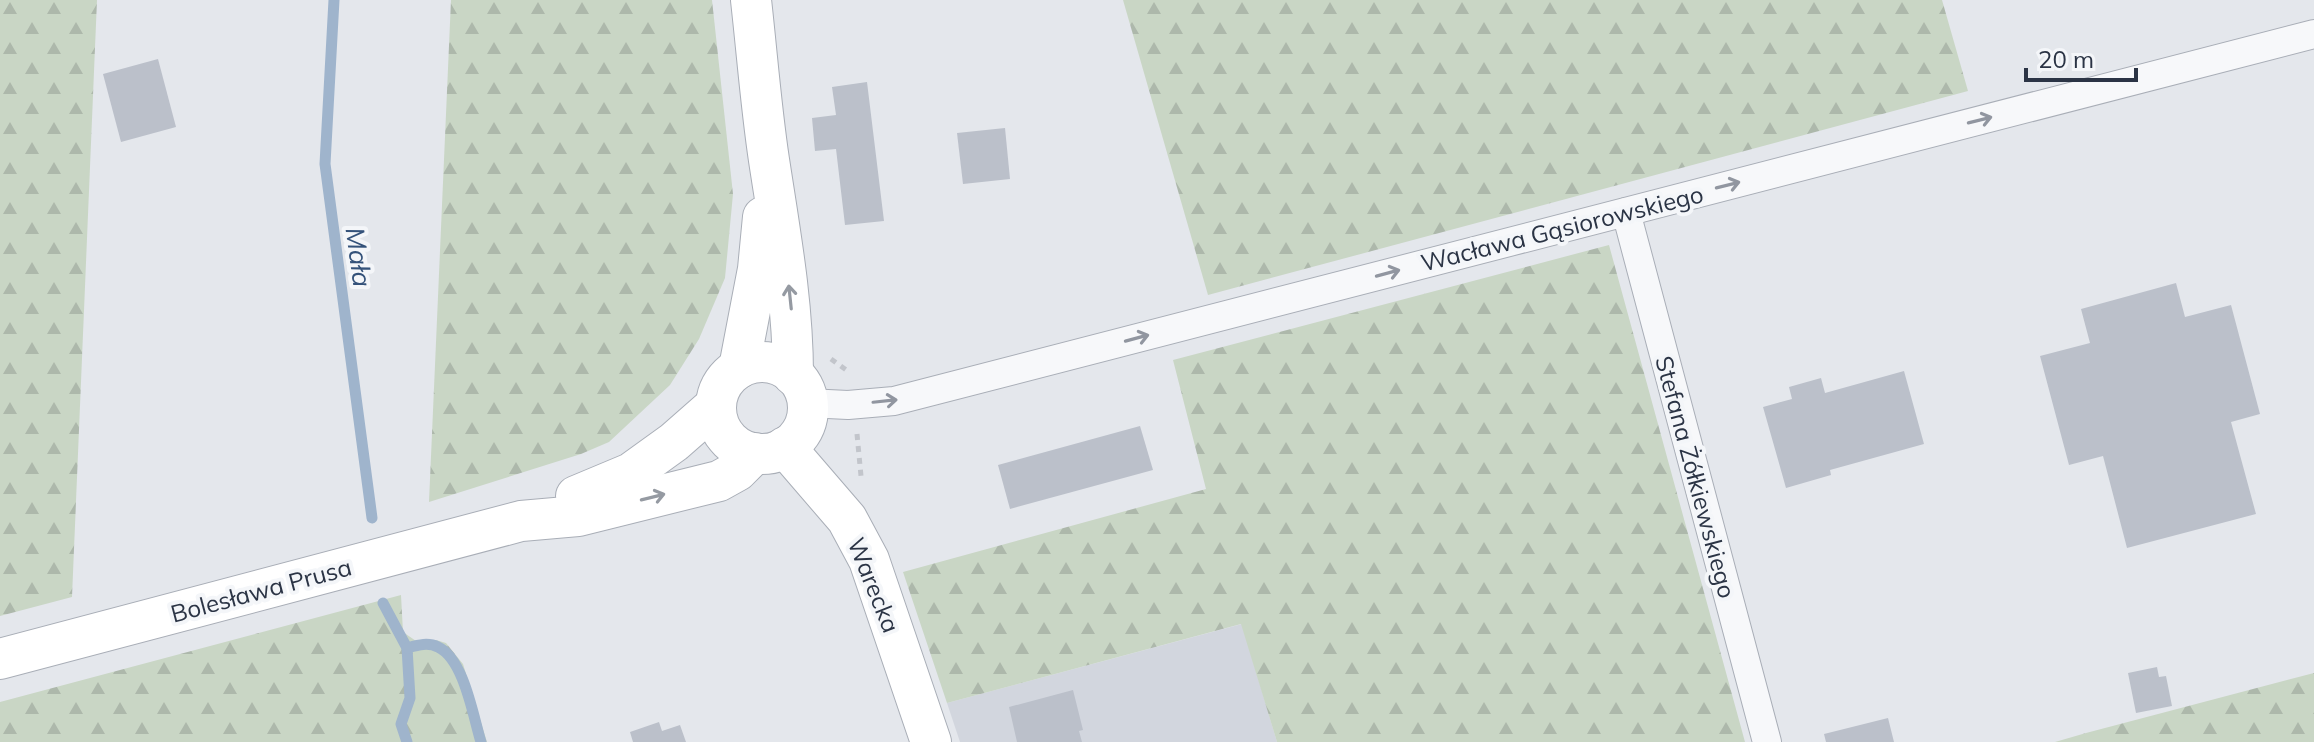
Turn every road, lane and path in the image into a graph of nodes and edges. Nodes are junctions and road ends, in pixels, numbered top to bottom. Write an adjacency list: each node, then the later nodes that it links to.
1 (751, 0): 3 (street)
2 (2314, 34): 4 (street, Wacława Gąsiorowskiego, one-way to 2)
3 (768, 157): 5 (street); 6 (street, one-way to 3)
4 (1626, 212): 6 (street, Wacława Gąsiorowskiego, one-way to 4); 12 (street, Stefana Żółkiewskiego)
5 (739, 368): 6 (street); 7 (street)
6 (800, 389): 8 (street)
7 (715, 406): 8 (street); 9 (street, Bolesława Prusa)
8 (770, 450): 9 (street, Bolesława Prusa, one-way to 8); 11 (street, Warecka)
9 (521, 521): 10 (street, Bolesława Prusa)
10 (0, 659)
11 (931, 742)
12 (1767, 742)

